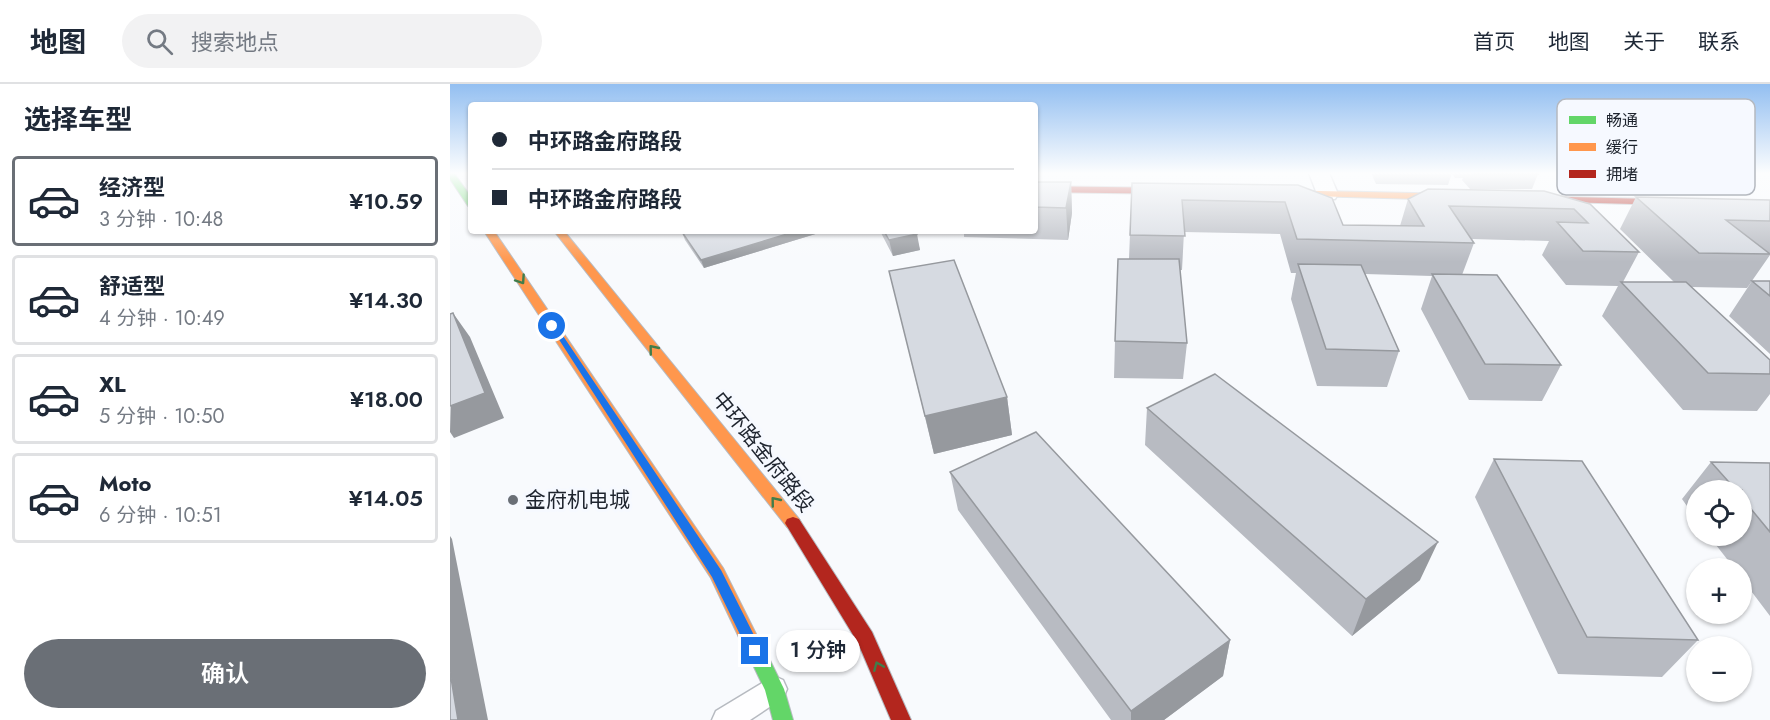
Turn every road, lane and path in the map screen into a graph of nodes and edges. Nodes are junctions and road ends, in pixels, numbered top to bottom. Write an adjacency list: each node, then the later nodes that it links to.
1 (1673, 203): 2 (main road)
2 (1770, 205)
3 (491, 234): 5 (main road, one-way to 5)
4 (561, 234): 8 (main road, 中环路金府路段, one-way to 4)
5 (774, 689): 6 (lane); 7 (main road)
6 (726, 720)
7 (783, 720)
8 (901, 720)

